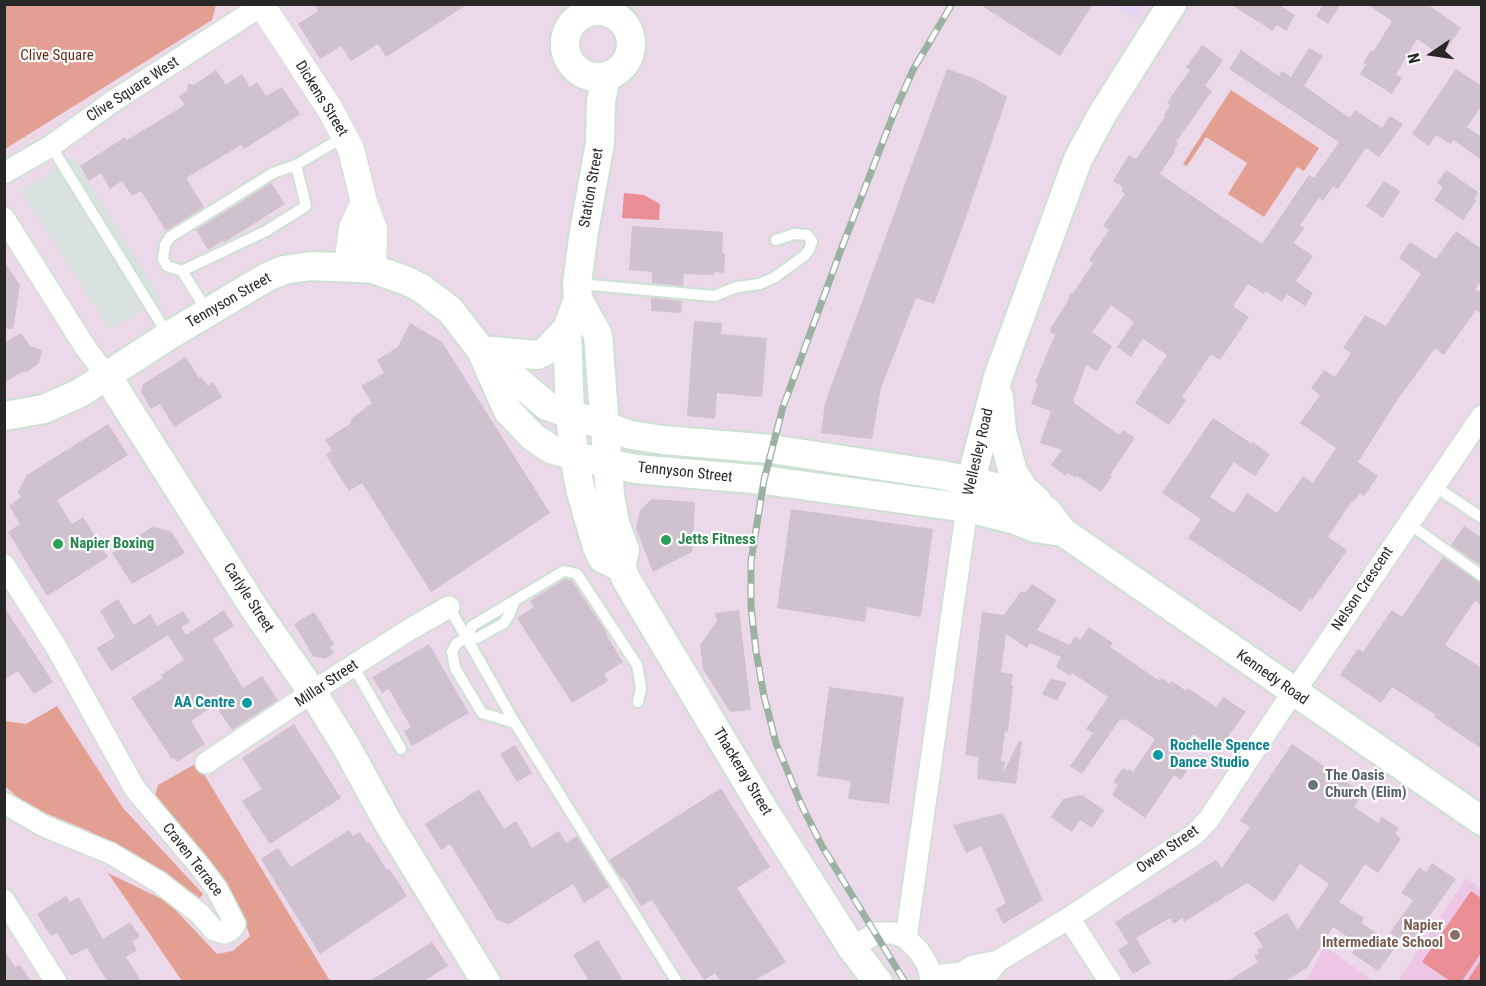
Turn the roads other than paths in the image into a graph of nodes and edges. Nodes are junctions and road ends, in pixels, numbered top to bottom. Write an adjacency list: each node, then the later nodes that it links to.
1 (1173, 4): 19 (main road, Wellesley Road)
2 (261, 5): 5 (street, Dickens Street); 6 (street, Clive Square West)
3 (582, 9): 4 (main road); 4 (main road)
4 (606, 77): 13 (main road, Station Street)
5 (345, 136): 7 (lane); 11 (street, Dickens Street)
6 (51, 146): 8 (street, Clive Square West); 16 (lane)
7 (296, 165): 12 (lane); 12 (lane)
8 (4, 173)
9 (4, 218): 18 (street, Carlyle Street)
10 (776, 240): 13 (lane)
11 (360, 268): 14 (main road, Tennyson Street); 17 (main road, Tennyson Street)
12 (182, 271): 14 (lane)
13 (578, 292): 15 (main road, Station Street); 23 (main road)
14 (207, 312): 16 (main road, Tennyson Street)
15 (567, 329): 17 (main road); 20 (main road, Station Street)
16 (168, 336): 18 (main road, Tennyson Street)
17 (481, 350): 20 (main road, Tennyson Street); 24 (main road, Tennyson Street)
18 (107, 376): 21 (main road, Tennyson Street); 39 (main road, Carlyle Street)
19 (998, 377): 29 (main road, Wellesley Road); 31 (main road)
20 (570, 414): 23 (main road, Tennyson Street); 24 (main road, Thackeray Street)
21 (4, 416)
22 (1482, 416): 27 (street, Nelson Crescent)
23 (604, 426): 25 (main road, Thackeray Street); 26 (main road, Tennyson Street)
24 (574, 456): 25 (main road, Tennyson Street); 34 (main road, Thackeray Street)
25 (607, 463): 28 (main road, Tennyson Street); 34 (main road, Thackeray Street)
26 (877, 465): 28 (main road); 29 (main road, Tennyson Street)
27 (1434, 486): 30 (lane); 32 (street, Nelson Crescent)
28 (873, 494): 29 (main road, Tennyson Street)
29 (969, 494): 31 (main road, Kennedy Road); 49 (street, Wellesley Road)
30 (1482, 518)
31 (1055, 521): 40 (main road, Kennedy Road)
32 (1408, 523): 35 (lane); 40 (street, Nelson Crescent)
33 (4, 565): 45 (street, Craven Terrace)
34 (621, 567): 50 (main road, Thackeray Street)
35 (1482, 576)
36 (449, 607): 37 (lane); 38 (street, Millar Street)
37 (467, 637): 41 (lane); 42 (lane); 42 (lane)
38 (353, 666): 39 (street, Millar Street); 43 (lane)
39 (313, 693): 44 (street, Millar Street); 55 (main road, Carlyle Street)
40 (1294, 693): 46 (main road, Kennedy Road); 48 (street, Owen Street)
41 (638, 702)
42 (515, 723): 56 (lane)
43 (401, 749)
44 (206, 763)
45 (4, 803)
46 (1482, 821)
47 (4, 900): 54 (street)
48 (1069, 918): 51 (street, Owen Street); 58 (street)
49 (906, 938): 50 (street); 53 (street)
50 (852, 948): 52 (main road, Thackeray Street)
51 (998, 961): 53 (street, Owen Street); 57 (street, Owen Street)
52 (872, 978)
53 (932, 979)
54 (56, 981)
55 (486, 981)
56 (677, 981)
57 (981, 981)
58 (1110, 981)

